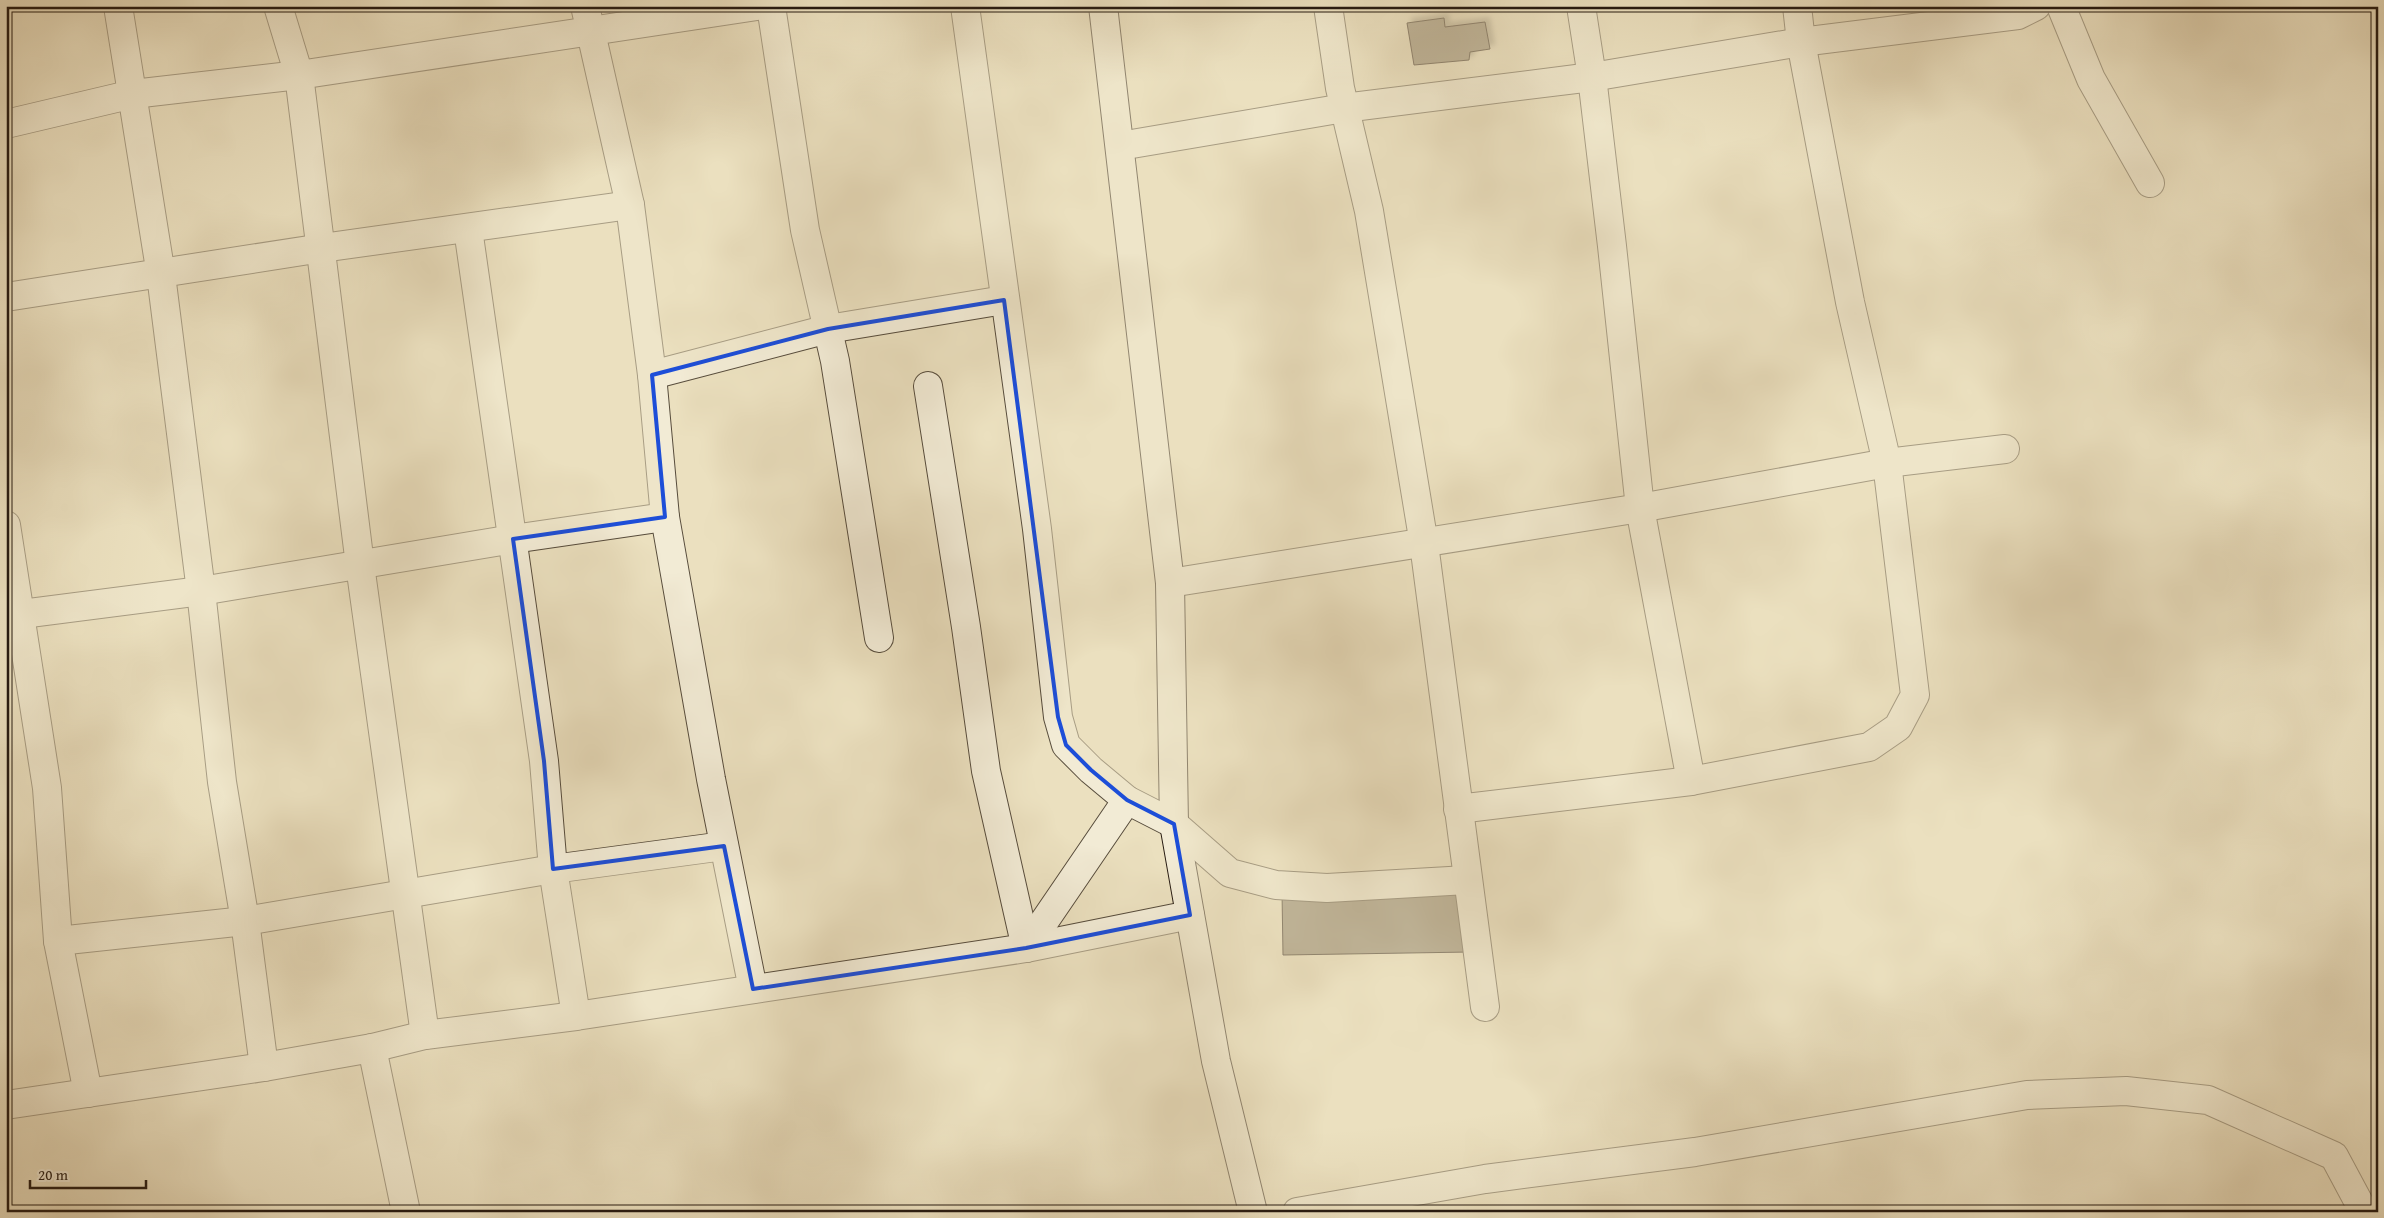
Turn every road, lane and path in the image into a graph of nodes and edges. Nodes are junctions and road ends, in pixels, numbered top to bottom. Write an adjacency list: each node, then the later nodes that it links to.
1 (118, 6): 16 (street)
2 (278, 6): 14 (street)
3 (757, 6): 12 (street)
4 (771, 6): 27 (street)
5 (965, 6): 26 (street)
6 (1103, 6): 19 (street)
7 (1328, 6): 17 (street)
8 (1581, 6): 15 (street)
9 (1798, 6): 13 (street)
10 (2036, 6): 13 (street)
11 (2061, 6): 20 (street)
12 (588, 18): 14 (street); 21 (street)
13 (1801, 42): 15 (street); 31 (street)
14 (299, 75): 16 (street); 23 (street)
15 (1592, 77): 17 (street); 32 (street)
16 (132, 94): 18 (street); 24 (street)
17 (1344, 108): 19 (street); 36 (street)
18 (6, 124)
19 (1120, 146): 38 (street)
20 (2150, 184)
21 (630, 205): 22 (street); 28 (street)
22 (468, 229): 23 (street); 35 (street)
23 (322, 248): 24 (street); 37 (street)
24 (161, 275): 25 (street); 39 (street)
25 (6, 297)
26 (1004, 300): 27 (street); 43 (street)
27 (828, 329): 28 (street); 41 (street)
28 (652, 375): 33 (street)
29 (928, 386): 53 (street)
30 (2004, 449): 31 (street)
31 (1888, 463): 32 (street); 42 (street)
32 (1640, 508): 36 (street); 42 (street)
33 (665, 517): 35 (street); 46 (street)
34 (6, 525): 40 (street)
35 (513, 538): 37 (street); 47 (street)
36 (1424, 544): 38 (street); 44 (street)
37 (360, 565): 39 (street); 49 (street)
38 (1170, 583): 45 (street)
39 (201, 590): 40 (street); 51 (street)
40 (14, 615): 52 (street)
41 (880, 638)
42 (1691, 781): 44 (street)
43 (1127, 800): 45 (street); 53 (street)
44 (1458, 809): 48 (street)
45 (1174, 824): 48 (street); 50 (street)
46 (724, 846): 47 (street); 54 (street)
47 (553, 869): 49 (street); 56 (street)
48 (1467, 880): 55 (street)
49 (405, 893): 51 (street); 57 (street)
50 (1190, 915): 53 (street); 63 (street)
51 (246, 921): 52 (street); 59 (street)
52 (58, 941): 60 (street)
53 (1026, 948): 54 (street)
54 (753, 989): 56 (street)
55 (1485, 1007)
56 (576, 1016): 57 (street)
57 (425, 1036): 58 (street)
58 (372, 1048): 59 (street); 62 (street)
59 (264, 1067): 60 (street)
60 (88, 1093): 61 (street)
61 (6, 1105)
62 (406, 1212)
63 (1253, 1212)
64 (1296, 1212): 65 (street)
65 (2364, 1212)

